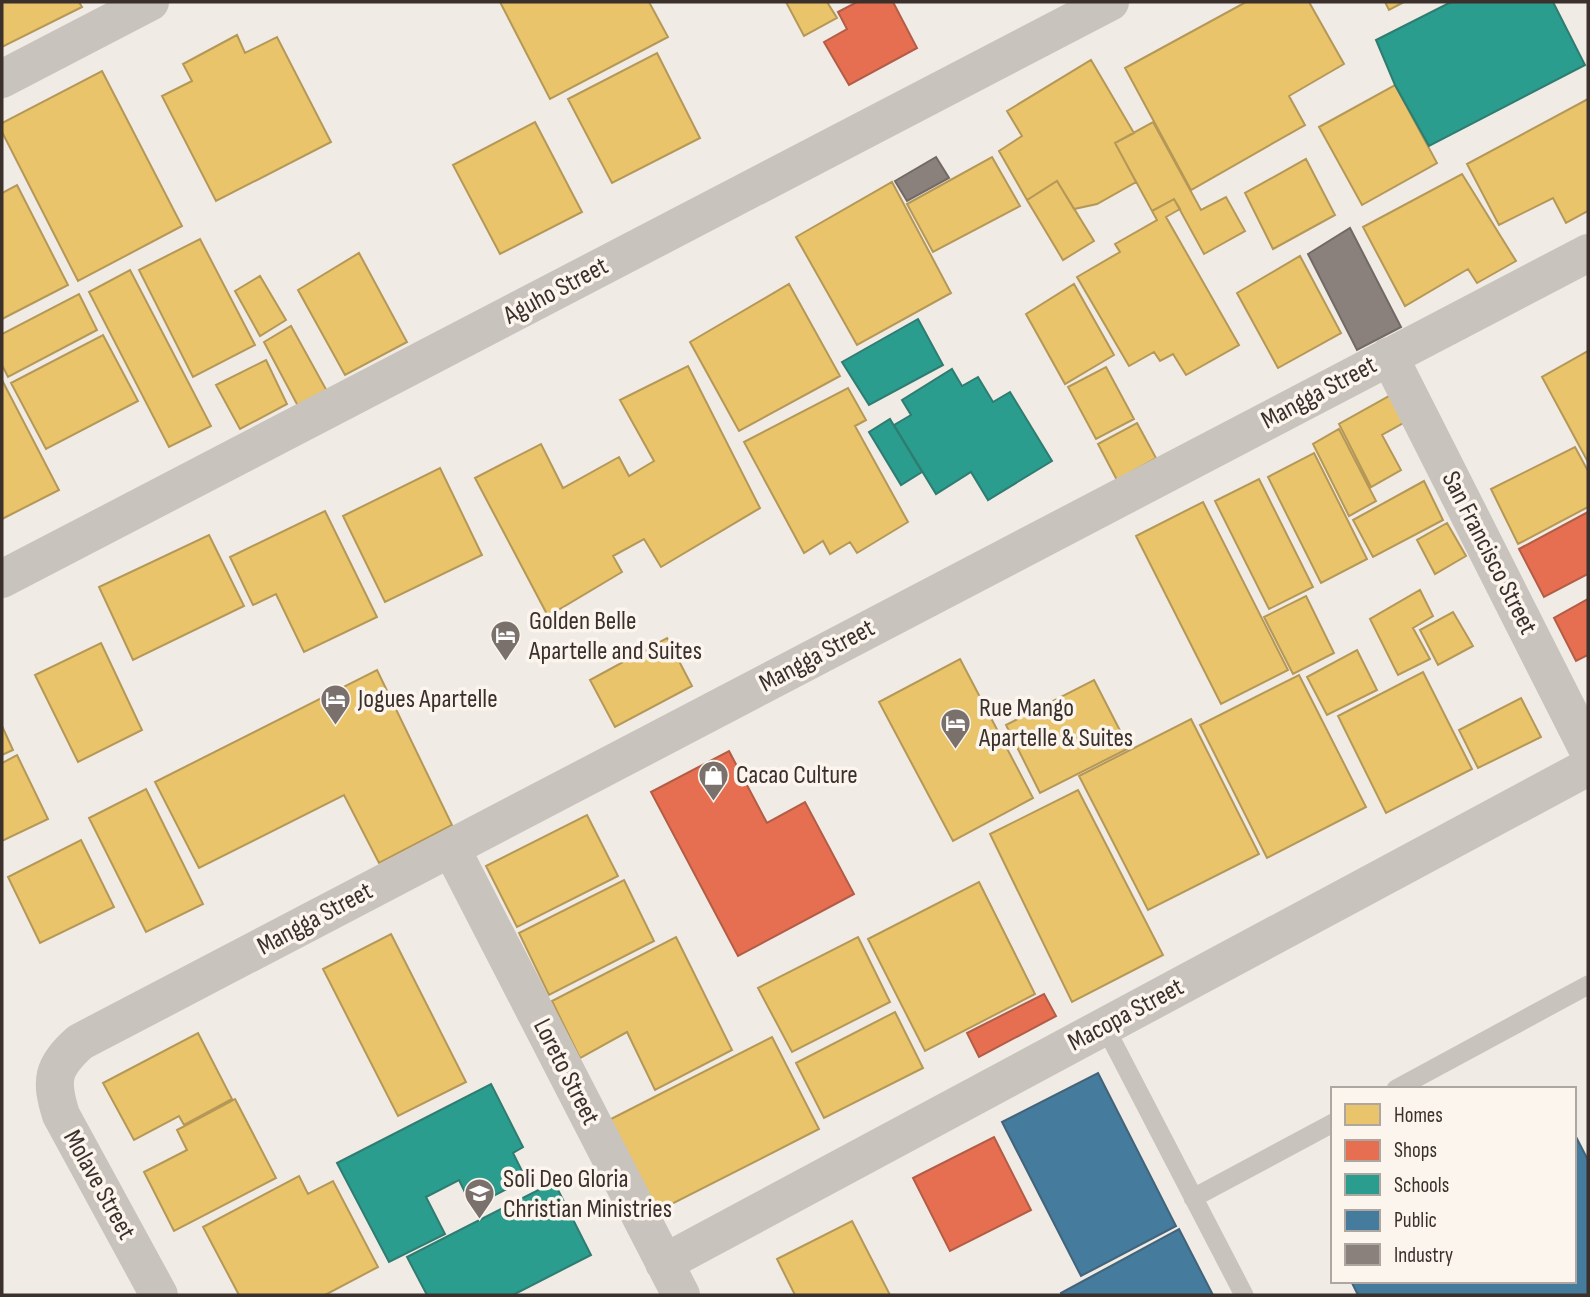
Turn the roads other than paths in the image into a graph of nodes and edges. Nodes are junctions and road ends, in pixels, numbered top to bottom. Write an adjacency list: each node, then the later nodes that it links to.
1 (150, 2): 3 (street)
2 (1110, 2): 6 (street, Aguho Street)
3 (2, 79)
4 (1588, 253): 5 (street, Mangga Street)
5 (1389, 356): 7 (street, San Francisco Street); 9 (street, Mangga Street)
6 (2, 579)
7 (1588, 750)
8 (1588, 767): 11 (street, Macopa Street)
9 (451, 848): 12 (street, Mangga Street); 16 (street, Loreto Street)
10 (1588, 985): 13 (lane)
11 (1104, 1027): 15 (lane); 16 (street, Macopa Street)
12 (55, 1070): 17 (street, Molave Street)
13 (1400, 1087)
14 (1331, 1124): 15 (lane)
15 (1193, 1198): 18 (lane)
16 (672, 1279)
17 (159, 1295)
18 (1244, 1295)

